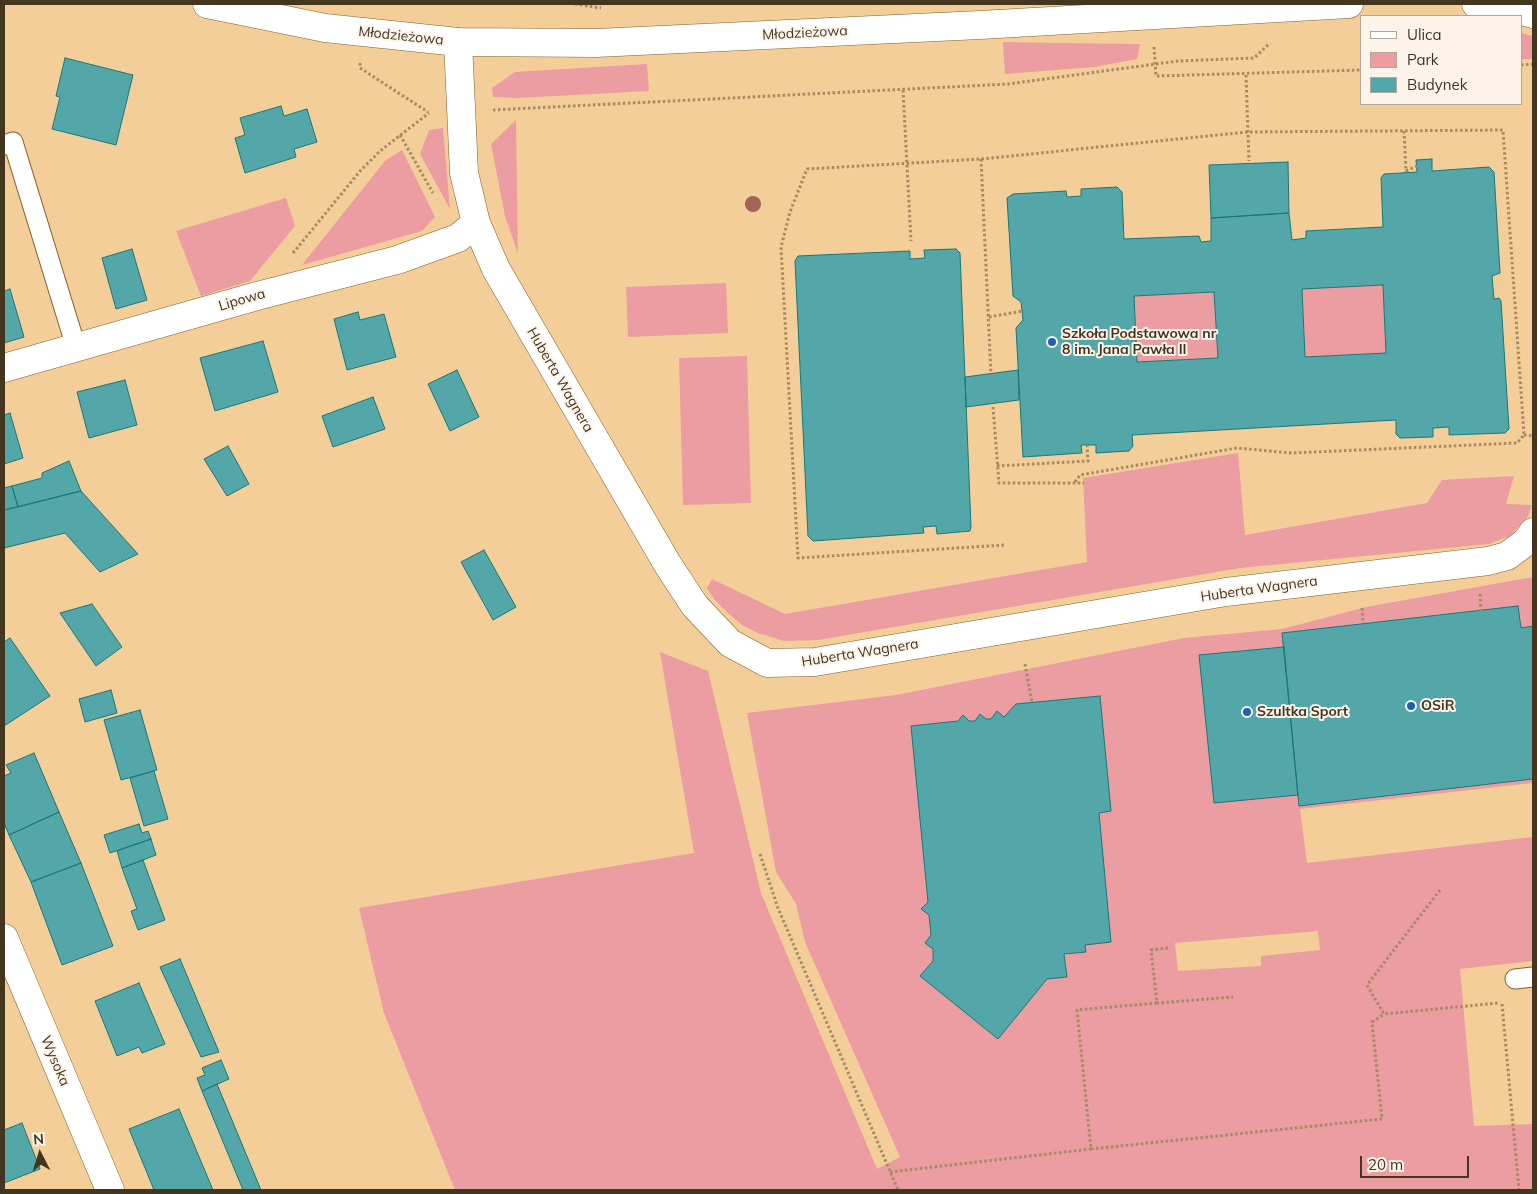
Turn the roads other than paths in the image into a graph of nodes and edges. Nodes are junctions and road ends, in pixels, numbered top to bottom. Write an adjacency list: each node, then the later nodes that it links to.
1 (207, 4): 4 (street, Młodzieżowa)
2 (1349, 4): 6 (street, Młodzieżowa)
3 (1476, 4): 5 (street)
4 (277, 11): 6 (street, Młodzieżowa)
5 (1533, 14)
6 (458, 42): 8 (street, Huberta Wagnera)
7 (4, 145): 9 (lane)
8 (476, 224): 9 (street, Lipowa); 11 (street, Huberta Wagnera)
9 (76, 347): 10 (street, Lipowa)
10 (4, 368)
11 (1530, 537)
12 (4, 938): 13 (street, Wysoka)
13 (102, 1188)

